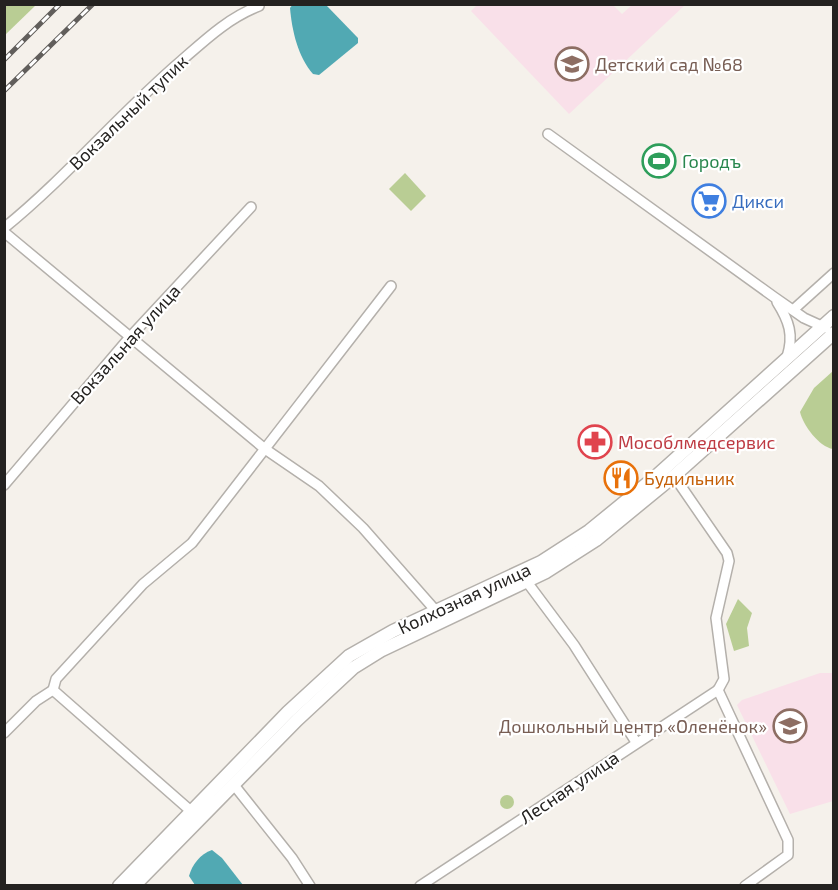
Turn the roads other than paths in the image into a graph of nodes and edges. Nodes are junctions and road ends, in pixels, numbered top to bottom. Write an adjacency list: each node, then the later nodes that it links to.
1 (259, 6): 4 (street, Вокзальный тупик)
2 (548, 134): 7 (street)
3 (251, 207): 11 (street, Вокзальная улица)
4 (4, 230): 11 (street)
5 (834, 273): 8 (street)
6 (391, 286): 13 (street)
7 (774, 297): 8 (street); 12 (street)
8 (793, 310): 10 (street)
9 (834, 316): 10 (main road)
10 (830, 330): 12 (main road, Колхозная улица); 14 (main road, Колхозная улица)
11 (130, 337): 13 (street); 15 (street, Вокзальная улица)
12 (787, 357): 17 (main road, Колхозная улица)
13 (265, 449): 17 (street); 18 (street)
14 (674, 476): 16 (main road, Колхозная улица); 19 (street)
15 (4, 485)
16 (527, 582): 21 (street); 22 (main road, Колхозная улица)
17 (436, 611): 23 (main road, Колхозная улица)
18 (54, 690): 20 (street); 23 (street)
19 (718, 690): 21 (street, Лесная улица); 28 (street)
20 (4, 733)
21 (636, 742): 27 (street, Лесная улица)
22 (234, 785): 25 (main road, Колхозная улица); 26 (street)
23 (192, 812): 24 (main road, Колхозная улица)
24 (119, 885)
25 (134, 885)
26 (309, 885)
27 (420, 885)
28 (745, 885)

